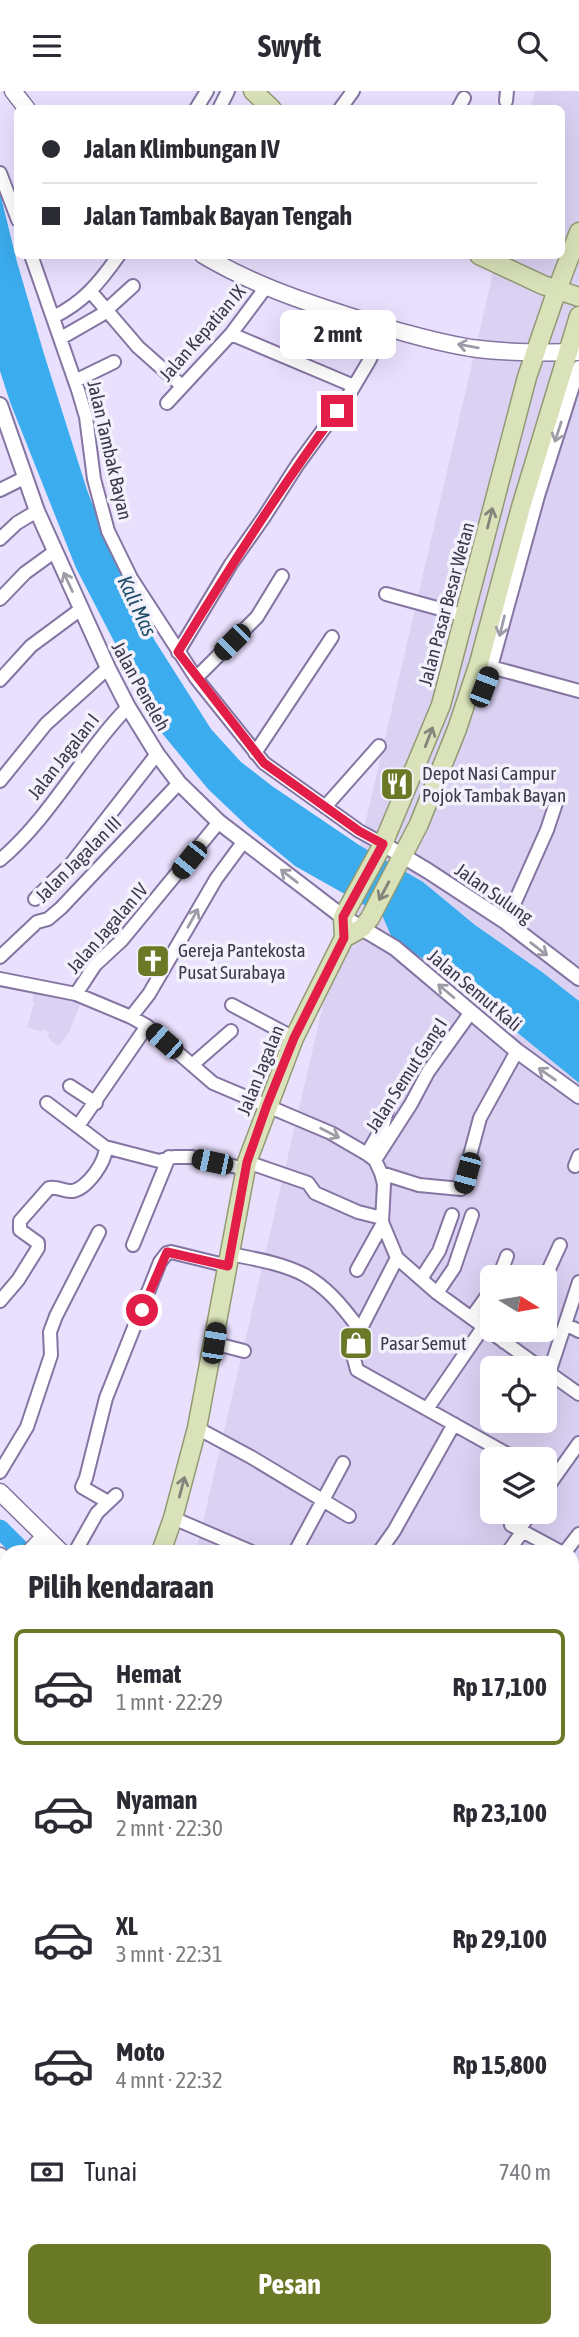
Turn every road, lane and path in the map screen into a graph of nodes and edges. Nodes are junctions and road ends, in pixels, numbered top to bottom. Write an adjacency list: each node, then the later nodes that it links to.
1 (253, 91): 2 (main road)
2 (268, 105)
3 (0, 173): 4 (street)
4 (14, 210)
5 (579, 232): 12 (main road, Jalan Pasar Besar Wetan)
6 (32, 259): 17 (street, Jalan Tambak Bayan)
7 (116, 259): 13 (street)
8 (210, 259): 11 (main road)
9 (513, 263): 12 (main road)
10 (133, 286): 15 (street)
11 (266, 287): 18 (main road); 19 (street, Jalan Kepatian IX)
12 (556, 290): 14 (main road); 21 (main road, Jalan Pasar Besar Wetan)
13 (91, 292): 15 (street); 17 (street)
14 (579, 297)
15 (106, 312): 20 (street); 26 (street)
16 (579, 316): 22 (main road)
17 (54, 317): 20 (street, Jalan Tambak Bayan)
18 (385, 328): 21 (main road, one-way to 18); 27 (street)
19 (231, 334): 26 (street, Jalan Kepatian IX); 27 (street)
20 (61, 338): 25 (street, Jalan Tambak Bayan)
21 (536, 352): 22 (main road); 40 (main road, Jalan Pasar Besar Wetan, one-way to 21)
22 (573, 352): 33 (main road)
23 (114, 362): 25 (street)
24 (579, 367): 33 (street, one-way to 33)
25 (75, 381): 42 (street, Jalan Tambak Bayan)
26 (182, 386): 28 (street, Jalan Kepatian IX)
27 (354, 386): 42 (street)
28 (167, 403)
29 (0, 405): 30 (street, Jalan Peneleh)
30 (24, 478): 31 (street); 32 (street, Jalan Peneleh)
31 (0, 490)
32 (37, 511): 34 (street); 35 (street, Jalan Peneleh)
33 (520, 535): 43 (street, one-way to 43); 48 (main road)
34 (0, 539)
35 (54, 552): 38 (street); 39 (street, Jalan Peneleh, one-way to 35)
36 (282, 576): 45 (street)
37 (386, 594): 40 (street)
38 (0, 599)
39 (81, 609): 44 (street, Jalan Peneleh); 46 (street)
40 (466, 615): 55 (main road, Jalan Pasar Besar Wetan, one-way to 40)
41 (332, 637): 51 (street)
42 (178, 652): 45 (street, Jalan Tambak Bayan)
43 (491, 667): 47 (street); 48 (street)
44 (108, 668): 49 (street, Jalan Peneleh); 53 (street)
45 (196, 678): 51 (street, Jalan Tambak Bayan)
46 (0, 680)
47 (579, 691)
48 (468, 696): 56 (main road)
49 (128, 707): 52 (street, Jalan Peneleh); 62 (street, Jalan Jagalan I)
50 (379, 746): 58 (street)
51 (255, 753): 58 (street, Jalan Tambak Bayan)
52 (157, 754): 54 (street, Jalan Peneleh); 64 (street)
53 (0, 781)
54 (179, 783): 59 (street, Jalan Peneleh); 69 (street, Jalan Jagalan III)
55 (406, 789): 56 (main road); 61 (main road, Jalan Pasar Besar Wetan)
56 (430, 798): 63 (main road)
57 (556, 803): 66 (street)
58 (325, 807): 61 (street, Jalan Tambak Bayan)
59 (219, 822): 60 (street, Jalan Peneleh); 72 (street, Jalan Jagalan IV)
60 (244, 841): 65 (street, Jalan Peneleh, one-way to 60); 75 (street, one-way to 60)
61 (380, 849): 63 (street, Jalan Sulung); 65 (main road, Jalan Pasar Besar Wetan)
62 (0, 860)
63 (400, 860): 66 (street, Jalan Sulung); 67 (main road, one-way to 67)
64 (35, 899)
65 (347, 910): 67 (street, Jalan Semut Kali); 68 (main road, Jalan Jagalan)
66 (506, 922): 70 (street, Jalan Sulung, one-way to 70)
67 (366, 923): 68 (main road); 74 (street, Jalan Semut Kali, one-way to 67)
68 (344, 938): 78 (main road, Jalan Jagalan)
69 (0, 957)
70 (579, 978)
71 (0, 979): 72 (street)
72 (76, 994): 75 (street)
73 (232, 1005): 78 (street)
74 (471, 1012): 79 (street, Jalan Semut Kali); 90 (street, Jalan Semut Gang I)
75 (131, 1017): 76 (street)
76 (147, 1026): 80 (street); 84 (street)
77 (231, 1031): 80 (street)
78 (294, 1038): 85 (main road, Jalan Jagalan)
79 (517, 1051): 82 (street, Jalan Semut Kali, one-way to 79); 92 (street)
80 (192, 1065): 85 (street)
81 (70, 1086): 84 (street)
82 (579, 1095)
83 (47, 1103): 87 (street)
84 (96, 1104): 87 (street)
85 (267, 1105): 90 (street, one-way to 90); 91 (main road, Jalan Jagalan)
86 (387, 1111): 90 (street)
87 (78, 1126): 88 (street)
88 (105, 1147): 89 (street); 108 (street)
89 (169, 1157): 91 (street); 97 (street)
90 (371, 1157): 92 (street)
91 (246, 1165): 95 (street); 101 (main road, Jalan Jagalan)
92 (382, 1173): 95 (street)
93 (452, 1215): 105 (street)
94 (472, 1215): 107 (street)
95 (382, 1222): 100 (street); 104 (street)
96 (99, 1232): 127 (street)
97 (133, 1245)
98 (560, 1245): 103 (street)
99 (507, 1256): 102 (street)
100 (397, 1258): 105 (street); 112 (street)
101 (229, 1260): 112 (street); 115 (main road, Jalan Jagalan); 136 (street)
102 (504, 1265)
103 (551, 1265)
104 (357, 1270)
105 (421, 1279): 107 (street)
106 (579, 1282): 118 (street)
107 (437, 1293): 110 (street)
108 (0, 1301)
109 (480, 1306): 110 (street)
110 (472, 1317): 111 (street)
111 (480, 1324)
112 (360, 1330): 121 (street)
113 (480, 1333): 121 (street)
114 (504, 1342): 117 (street)
115 (214, 1343): 116 (street); 123 (main road, Jalan Jagalan)
116 (244, 1351)
117 (524, 1356)
118 (548, 1356)
119 (557, 1379): 120 (street)
120 (579, 1394)
121 (427, 1409): 122 (street)
122 (454, 1424): 125 (street); 140 (street)
123 (197, 1428): 130 (street); 132 (main road, Jalan Jagalan, one-way to 123)
124 (579, 1443): 128 (street)
125 (495, 1447)
126 (343, 1463): 130 (street)
127 (0, 1472)
128 (557, 1474)
129 (0, 1492): 135 (main road)
130 (323, 1500): 131 (street); 139 (street)
131 (349, 1516)
132 (173, 1518): 137 (main road, Jalan Jagalan); 138 (street)
133 (521, 1524): 134 (street)
134 (517, 1529): 141 (street); 142 (street)
135 (39, 1543)
136 (79, 1545)
137 (163, 1545)
138 (236, 1545)
139 (299, 1545)
140 (384, 1545)
141 (511, 1545)
142 (549, 1545)

